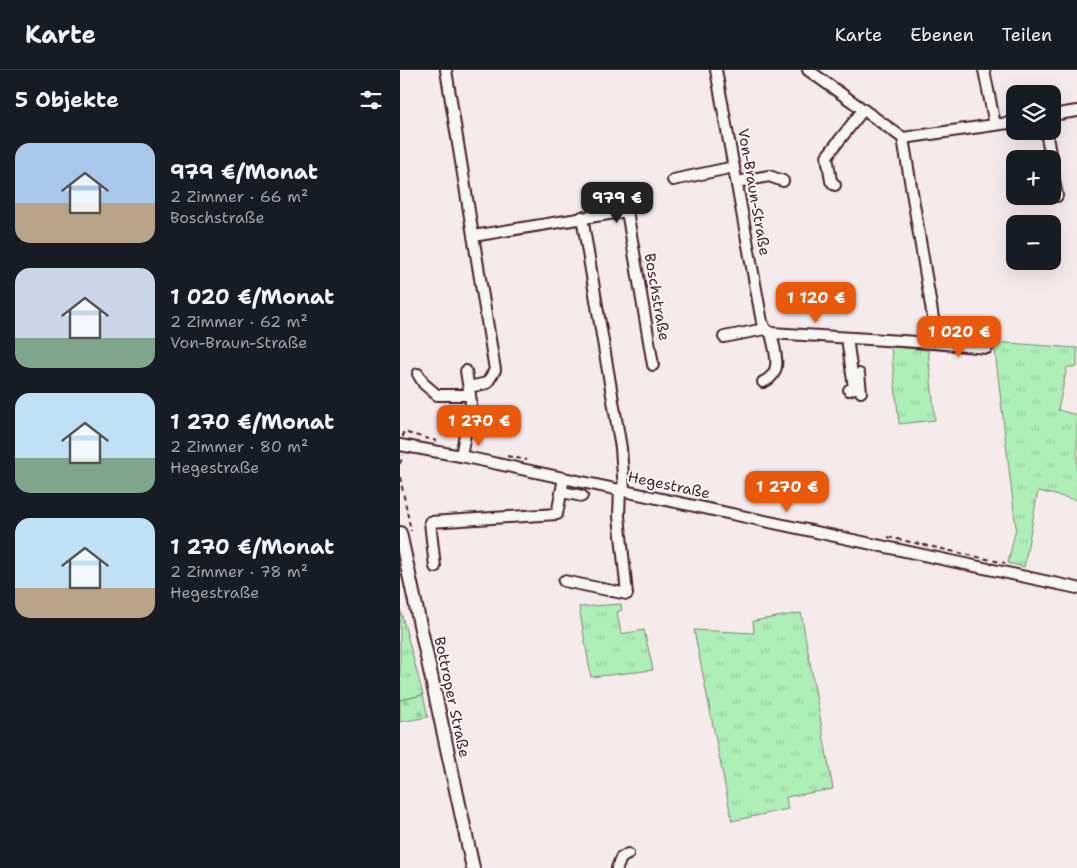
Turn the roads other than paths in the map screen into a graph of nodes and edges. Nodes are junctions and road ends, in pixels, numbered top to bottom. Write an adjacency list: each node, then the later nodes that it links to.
1 (446, 70): 17 (street)
2 (716, 70): 11 (street, Von-Braun-Straße)
3 (808, 70): 5 (street)
4 (984, 70): 9 (street)
5 (862, 110): 10 (street); 15 (street)
6 (1077, 111): 7 (street)
7 (1061, 114)
8 (1006, 123): 9 (street)
9 (995, 125): 10 (street)
10 (902, 138): 21 (street)
11 (734, 167): 12 (street); 13 (street, Von-Braun-Straße)
12 (673, 180)
13 (737, 182): 14 (street); 18 (street, Von-Braun-Straße)
14 (783, 182)
15 (835, 185)
16 (582, 217): 17 (street, Boschstraße); 23 (street, Boschstraße); 33 (street)
17 (473, 236): 28 (street)
18 (768, 331): 19 (street); 20 (street); 26 (street, Von-Braun-Straße)
19 (724, 337)
20 (851, 338): 21 (street); 27 (street); 29 (street)
21 (934, 343): 22 (street)
22 (988, 348)
23 (654, 365)
24 (466, 372): 28 (street)
25 (418, 374): 28 (street)
26 (763, 382)
27 (849, 390)
28 (469, 391): 31 (street)
29 (861, 392)
30 (400, 445): 31 (street, Hegestraße)
31 (461, 456): 32 (street, Hegestraße)
32 (564, 478): 33 (street, Hegestraße); 34 (street)
33 (622, 490): 38 (street); 39 (street, Hegestraße)
34 (562, 492): 35 (street); 37 (street)
35 (582, 496)
36 (400, 533): 41 (main road, Bottroper Straße)
37 (435, 567)
38 (564, 581)
39 (1077, 588)
40 (628, 854): 42 (street)
41 (473, 868)
42 (617, 868)

